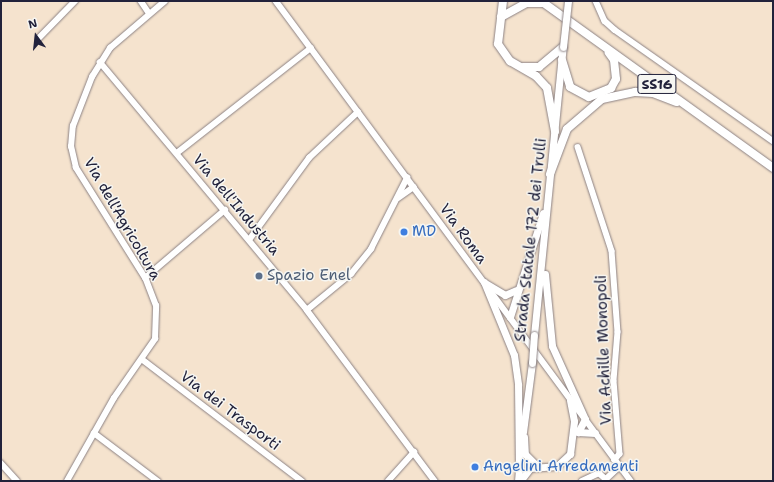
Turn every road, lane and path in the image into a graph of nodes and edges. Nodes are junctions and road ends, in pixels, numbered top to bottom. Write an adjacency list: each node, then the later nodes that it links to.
1 (75, 1): 11 (street)
2 (141, 1): 9 (street)
3 (165, 1): 9 (street, Via dell'Agricoltura)
4 (276, 1): 14 (street, Via Roma)
5 (503, 1): 10 (highway)
6 (568, 1): 13 (main road, Strada Statale 172 dei Trulli, bridge)
7 (596, 1): 21 (street)
8 (544, 2): 10 (highway); 12 (highway, SS16); 24 (highway, SS16)
9 (149, 13): 16 (street, Via dell'Agricoltura)
10 (501, 17): 17 (highway)
11 (39, 38)
12 (601, 44): 15 (highway); 19 (highway, SS16)
13 (563, 47): 15 (main road, Strada Statale 172 dei Trulli); 17 (highway)
14 (311, 48): 18 (street, Via Roma); 23 (street)
15 (562, 60): 20 (main road, Strada Statale 172 dei Trulli)
16 (100, 62): 23 (street, Via dell'Industria); 34 (street, Via dell'Agricoltura)
17 (518, 66): 20 (highway)
18 (358, 112): 27 (street, Via Roma); 33 (street)
19 (705, 119): 25 (highway, SS16); 26 (highway)
20 (555, 131): 26 (main road, Strada Statale 172 dei Trulli)
21 (773, 141)
22 (578, 147): 47 (street, Via Achille Monopoli)
23 (177, 153): 31 (street, Via dell'Industria)
24 (773, 161)
25 (773, 168)
26 (550, 174): 29 (main road, Strada Statale 172 dei Trulli)
27 (407, 178): 28 (street, Via Roma); 30 (street)
28 (414, 187): 30 (street); 35 (street, Via Roma)
29 (548, 198): 32 (main road, Strada Statale 172 dei Trulli); 36 (main road)
30 (396, 200): 37 (street)
31 (225, 210): 33 (street, Via dell'Industria); 34 (street)
32 (544, 236): 41 (main road); 42 (main road, Strada Statale 172 dei Trulli, bridge)
33 (249, 240): 37 (street, Via dell'Industria)
34 (145, 278): 39 (street, Via dell'Agricoltura)
35 (484, 282): 36 (main road); 38 (street, Via Roma); 49 (main road)
36 (516, 290): 38 (main road)
37 (307, 310): 46 (street, Via dell'Industria)
38 (510, 317): 40 (street, Via Roma)
39 (142, 360): 43 (street, Via dell'Agricoltura); 56 (street, Via dei Trasporti)
40 (570, 400): 41 (street, Via Roma); 45 (main road)
41 (585, 420): 44 (street, Via Roma); 45 (main road)
42 (523, 432): 49 (main road, Strada Statale 172 dei Trulli); 50 (main road)
43 (94, 433): 54 (street, Via dell'Agricoltura); 55 (street)
44 (595, 433): 45 (main road); 47 (street, Via Roma)
45 (576, 434): 50 (main road)
46 (414, 452): 57 (street); 58 (street, Via dell'Industria)
47 (615, 460): 51 (street, Via Roma)
48 (1, 463): 53 (street)
49 (520, 464): 59 (main road, Strada Statale 172 dei Trulli)
50 (537, 466): 59 (main road)
51 (620, 466): 52 (street); 61 (street, Via Roma)
52 (607, 480): 60 (street)
53 (17, 481)
54 (67, 481)
55 (158, 481)
56 (302, 481)
57 (388, 481)
58 (435, 481)
59 (519, 481)
60 (582, 481)
61 (631, 481)

